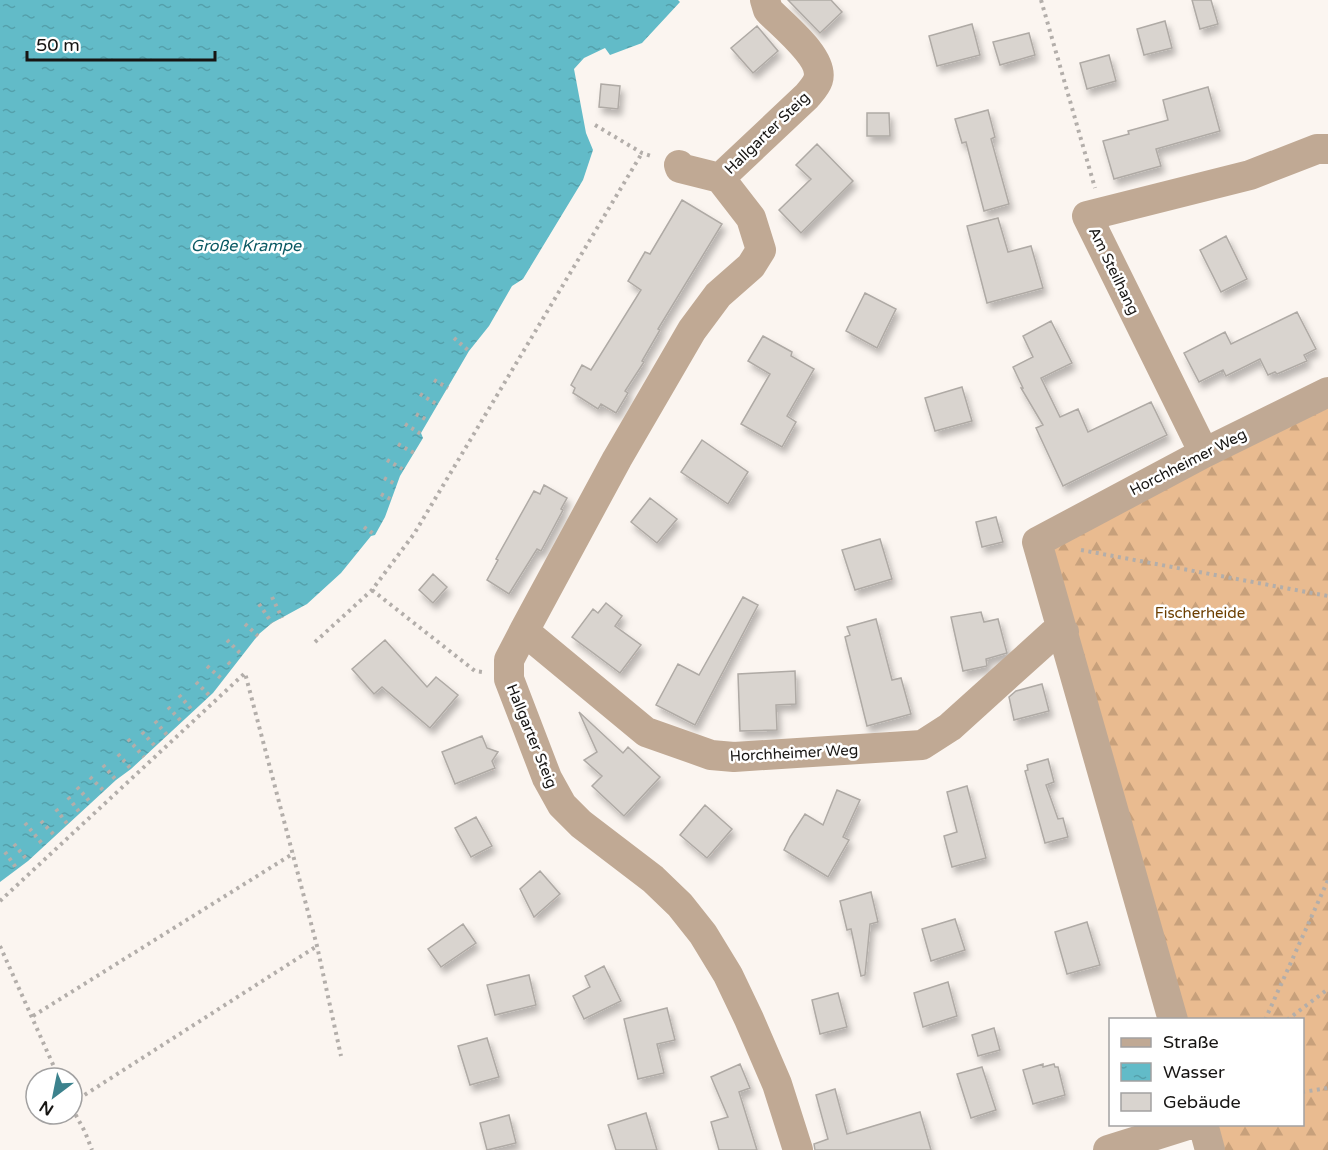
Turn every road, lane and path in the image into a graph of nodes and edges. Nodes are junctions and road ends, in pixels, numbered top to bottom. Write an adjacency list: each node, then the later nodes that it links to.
1 (765, 0): 7 (street, Hallgarter Steig)
2 (1041, 0): 8 (path)
3 (595, 125): 5 (path)
4 (1328, 149): 22 (street, Am Steilhang)
5 (642, 153): 6 (path); 32 (path)
6 (679, 165): 7 (street, Hallgarter Steig)
7 (720, 178): 39 (street, Hallgarter Steig)
8 (1094, 183)
9 (454, 338): 10 (path)
10 (469, 351)
11 (434, 380): 12 (path)
12 (448, 388)
13 (1328, 392): 22 (street, Horchheimer Weg)
14 (420, 394): 15 (path)
15 (438, 405)
16 (416, 414): 17 (path)
17 (429, 421)
18 (405, 424): 19 (path)
19 (421, 434)
20 (398, 444): 21 (path)
21 (414, 453)
22 (1204, 453): 31 (street, Horchheimer Weg)
23 (387, 460): 24 (path)
24 (404, 470)
25 (384, 478): 26 (path)
26 (397, 485)
27 (381, 494): 28 (path)
28 (392, 500)
29 (364, 527): 30 (path)
30 (375, 535)
31 (1037, 542): 33 (path); 40 (street)
32 (372, 590): 43 (path); 48 (path)
33 (1328, 596)
34 (272, 597): 36 (path)
35 (259, 604): 37 (path)
36 (282, 618)
37 (272, 622)
38 (245, 624): 41 (path)
39 (524, 631): 40 (street, Horchheimer Weg); 48 (street, Hallgarter Steig)
40 (1064, 632): 89 (street)
41 (258, 636)
42 (228, 640): 44 (path)
43 (315, 642)
44 (242, 655)
45 (228, 662): 47 (path)
46 (207, 666): 49 (path)
47 (233, 667)
48 (509, 679): 101 (street, Hallgarter Steig)
49 (223, 680)
50 (196, 682): 52 (path)
51 (179, 695): 54 (path)
52 (210, 696)
53 (168, 707): 56 (path)
54 (193, 711)
55 (155, 721): 58 (path)
56 (181, 721)
57 (142, 732): 60 (path)
58 (167, 735)
59 (128, 739): 62 (path)
60 (155, 746)
61 (118, 754): 64 (path)
62 (144, 757)
63 (104, 765): 66 (path)
64 (131, 769)
65 (90, 777): 68 (path)
66 (116, 780)
67 (77, 788): 70 (path)
68 (104, 791)
69 (68, 797): 72 (path)
70 (91, 803)
71 (56, 809): 75 (path)
72 (80, 813)
73 (40, 821): 76 (path)
74 (25, 823): 78 (path)
75 (68, 825)
76 (55, 836)
77 (14, 844): 81 (path)
78 (44, 846)
79 (5, 852): 82 (path)
80 (294, 853): 84 (path); 86 (path); 88 (path)
81 (27, 861)
82 (17, 869)
83 (1328, 880): 90 (path)
84 (0, 901)
85 (0, 946): 88 (path)
86 (317, 946): 92 (path); 96 (path)
87 (1328, 989): 91 (path)
88 (33, 1016): 93 (path)
89 (1172, 1018)
90 (1266, 1018)
91 (1290, 1018)
92 (341, 1056)
93 (54, 1066)
94 (1328, 1088): 95 (path)
95 (1304, 1092)
96 (84, 1094)
97 (81, 1126): 100 (path)
98 (1188, 1126): 102 (street)
99 (1203, 1126): 103 (street)
100 (92, 1150)
101 (798, 1150)
102 (1108, 1150)
103 (1210, 1150)

